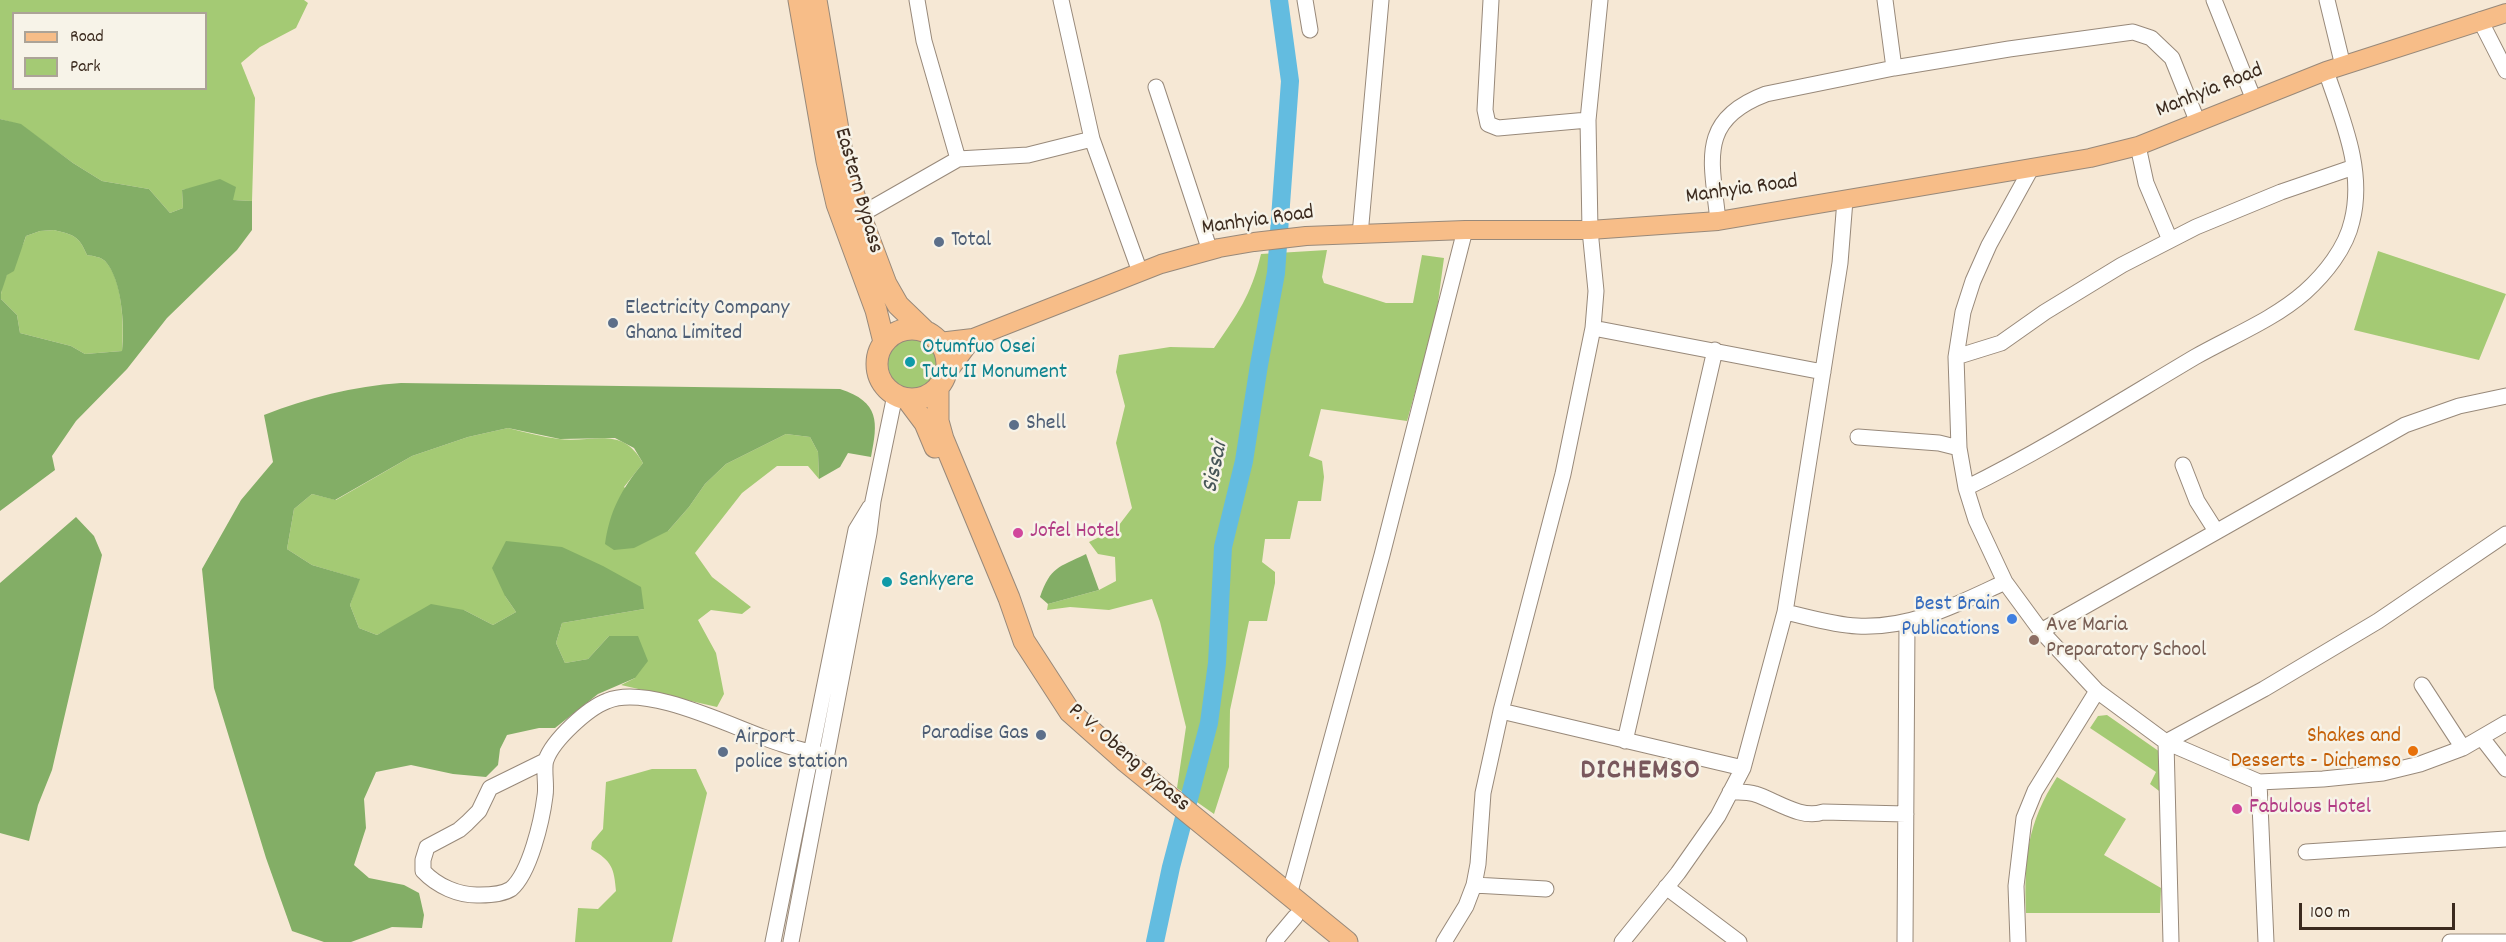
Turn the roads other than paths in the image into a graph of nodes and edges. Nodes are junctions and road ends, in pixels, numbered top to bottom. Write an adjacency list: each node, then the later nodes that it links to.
1 (799, 0): 39 (highway, Eastern Bypass)
2 (816, 0): 28 (highway, Eastern Bypass)
3 (917, 0): 24 (street)
4 (1061, 0): 22 (street)
5 (1305, 0): 14 (street)
6 (1381, 0): 32 (street)
7 (1491, 0): 20 (street)
8 (1600, 0): 20 (street)
9 (1885, 0): 15 (street)
10 (2214, 0): 19 (street)
11 (2327, 0): 16 (street)
12 (2506, 13): 13 (main road, Manhyia Road)
13 (2480, 20): 16 (main road, Manhyia Road); 17 (street)
14 (1310, 30)
15 (1894, 68): 21 (street); 29 (street)
16 (2334, 68): 19 (main road, Manhyia Road); 26 (street)
17 (2506, 72)
18 (1156, 87): 34 (street)
19 (2254, 100): 21 (main road, Manhyia Road)
20 (1588, 120): 31 (street)
21 (2198, 123): 23 (main road, Manhyia Road)
22 (1092, 139): 24 (street); 35 (street)
23 (2138, 147): 25 (main road, Manhyia Road); 33 (street)
24 (958, 159): 28 (street)
25 (2032, 167): 27 (main road, Manhyia Road); 41 (street)
26 (2354, 167): 33 (street); 49 (street)
27 (1845, 200): 29 (main road, Manhyia Road); 42 (street)
28 (860, 215): 37 (highway, Eastern Bypass)
29 (1718, 221): 31 (main road, Manhyia Road)
30 (1464, 230): 31 (main road, Manhyia Road); 32 (main road, Manhyia Road); 77 (street)
31 (1590, 230): 36 (street)
32 (1360, 235): 34 (main road, Manhyia Road)
33 (2170, 240): 41 (street)
34 (1210, 251): 35 (main road, Manhyia Road)
35 (1140, 272): 38 (main road, Manhyia Road)
36 (1593, 328): 40 (street); 58 (street)
37 (932, 337): 38 (main road, Manhyia Road); 39 (highway); 43 (highway)
38 (973, 338): 43 (main road)
39 (884, 342): 45 (highway)
40 (1715, 350): 42 (street); 61 (street)
41 (1956, 357): 47 (street)
42 (1823, 372): 53 (street)
43 (941, 382): 45 (highway); 71 (highway, P. V. Obeng Bypass)
44 (2506, 396): 50 (street)
45 (901, 397): 64 (street); 71 (highway, P. V. Obeng Bypass)
46 (1858, 437): 47 (street)
47 (1959, 448): 49 (street)
48 (2183, 465): 50 (street)
49 (1966, 488): 52 (street)
50 (2216, 531): 55 (street)
51 (2506, 534): 62 (street)
52 (2005, 582): 54 (street); 55 (street)
53 (1785, 612): 54 (street); 66 (street)
54 (1907, 623): 70 (street)
55 (2040, 632): 57 (street)
56 (2422, 685): 63 (street)
57 (2097, 691): 62 (street); 88 (street)
58 (1501, 711): 61 (street); 74 (street)
59 (2506, 723): 60 (street)
60 (2482, 738): 63 (street); 67 (street)
61 (1625, 741): 66 (street)
62 (2166, 742): 68 (street); 89 (street)
63 (2463, 748): 68 (street)
64 (818, 754): 65 (street); 79 (street); 80 (street)
65 (545, 761): 65 (street)
66 (1743, 768): 69 (street)
67 (2506, 769)
68 (2259, 782): 90 (street)
69 (1730, 792): 70 (street); 75 (street)
70 (1906, 814): 87 (street)
71 (1185, 818): 77 (highway, P. V. Obeng Bypass); 78 (highway, P. V. Obeng Bypass)
72 (2506, 839): 73 (street)
73 (2306, 852)
74 (1474, 885): 76 (street); 84 (street)
75 (1666, 887): 85 (street); 86 (street)
76 (1546, 889)
77 (1289, 895): 83 (highway, P. V. Obeng Bypass)
78 (1295, 917): 81 (street); 82 (highway, P. V. Obeng Bypass)
79 (773, 942)
80 (791, 942)
81 (1274, 942)
82 (1327, 942)
83 (1347, 942)
84 (1444, 942)
85 (1622, 942)
86 (1739, 942)
87 (1905, 942)
88 (2018, 942)
89 (2172, 942)
90 (2266, 942)
91 (2450, 942): 92 (street)
92 (2506, 942)

